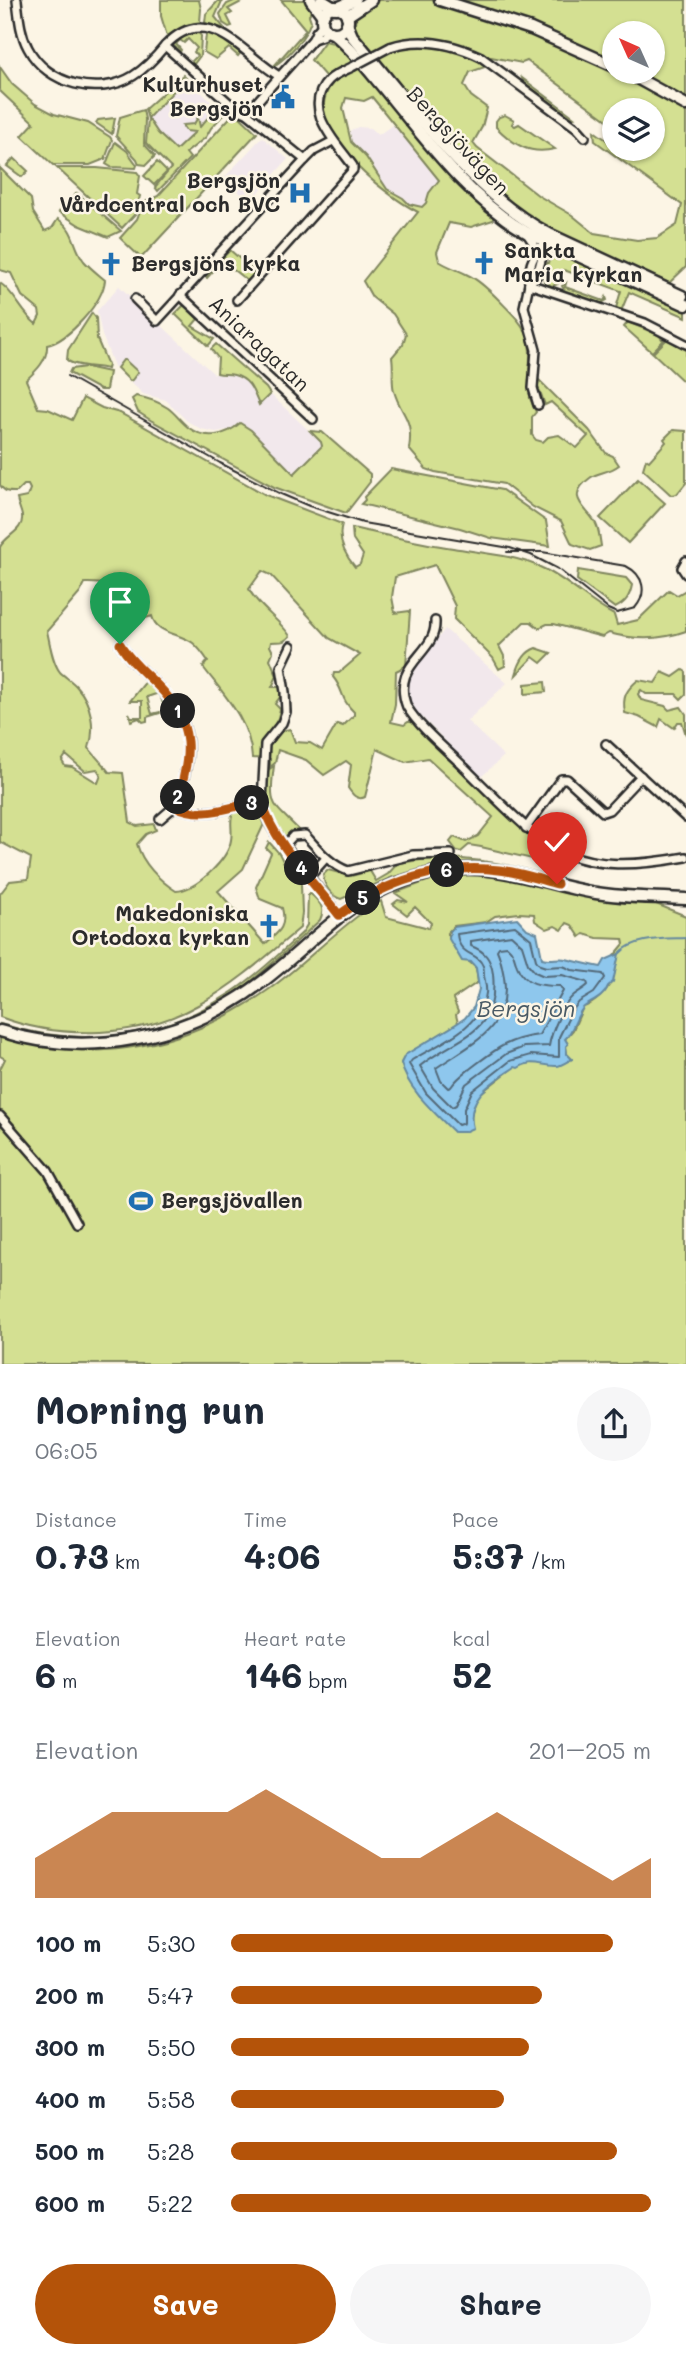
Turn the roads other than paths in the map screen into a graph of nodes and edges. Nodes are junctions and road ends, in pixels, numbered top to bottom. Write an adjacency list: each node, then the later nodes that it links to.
1 (17, 0): 10 (street)
2 (311, 0): 9 (street, Bergsjövägen)
3 (321, 0): 7 (street, Bergsjövägen)
4 (355, 0): 7 (street)
5 (371, 0): 8 (street)
6 (440, 0): 11 (street)
7 (336, 8): 8 (street, Bergsjövägen); 9 (street)
8 (347, 20): 9 (street); 20 (street, Bergsjövägen)
9 (327, 26): 12 (street); 19 (street, Bergsjövägen)
10 (165, 46): 12 (street); 15 (street)
11 (602, 61)
12 (279, 76): 15 (street)
13 (648, 84): 14 (street)
14 (686, 105)
15 (247, 113): 18 (street)
16 (585, 137): 17 (street, bridge)
17 (333, 141): 18 (street); 27 (street)
18 (305, 160): 24 (street)
19 (526, 232): 20 (street, Bergsjövägen); 22 (street)
20 (547, 237): 21 (street, Bergsjövägen); 22 (street); 25 (street, Bergsjövägen)
21 (560, 248): 22 (street); 28 (street, Bergsjövägen)
22 (539, 255): 23 (street)
23 (529, 284): 29 (street); 30 (street)
24 (180, 295): 26 (street); 31 (street, Aniaragatan)
25 (686, 298)
26 (135, 299)
27 (237, 300)
28 (686, 305)
29 (686, 344)
30 (538, 405)
31 (313, 419)
32 (686, 561): 33 (street)
33 (686, 574)
34 (435, 621): 43 (street)
35 (120, 644): 40 (street)
36 (290, 646): 39 (street)
37 (606, 744): 38 (street)
38 (641, 776): 41 (street); 43 (street)
39 (262, 802): 40 (street); 44 (street)
40 (175, 806): 42 (street)
41 (686, 818)
42 (160, 819)
43 (526, 828): 47 (street)
44 (284, 846): 46 (street); 48 (street)
45 (451, 854): 46 (street)
46 (327, 858): 48 (street)
47 (686, 858)
48 (309, 877): 52 (street)
49 (686, 892): 50 (street)
50 (668, 897): 51 (street); 52 (street)
51 (686, 899)
52 (339, 915): 53 (street)
53 (0, 1031)
54 (0, 1116): 55 (street)
55 (77, 1223)

